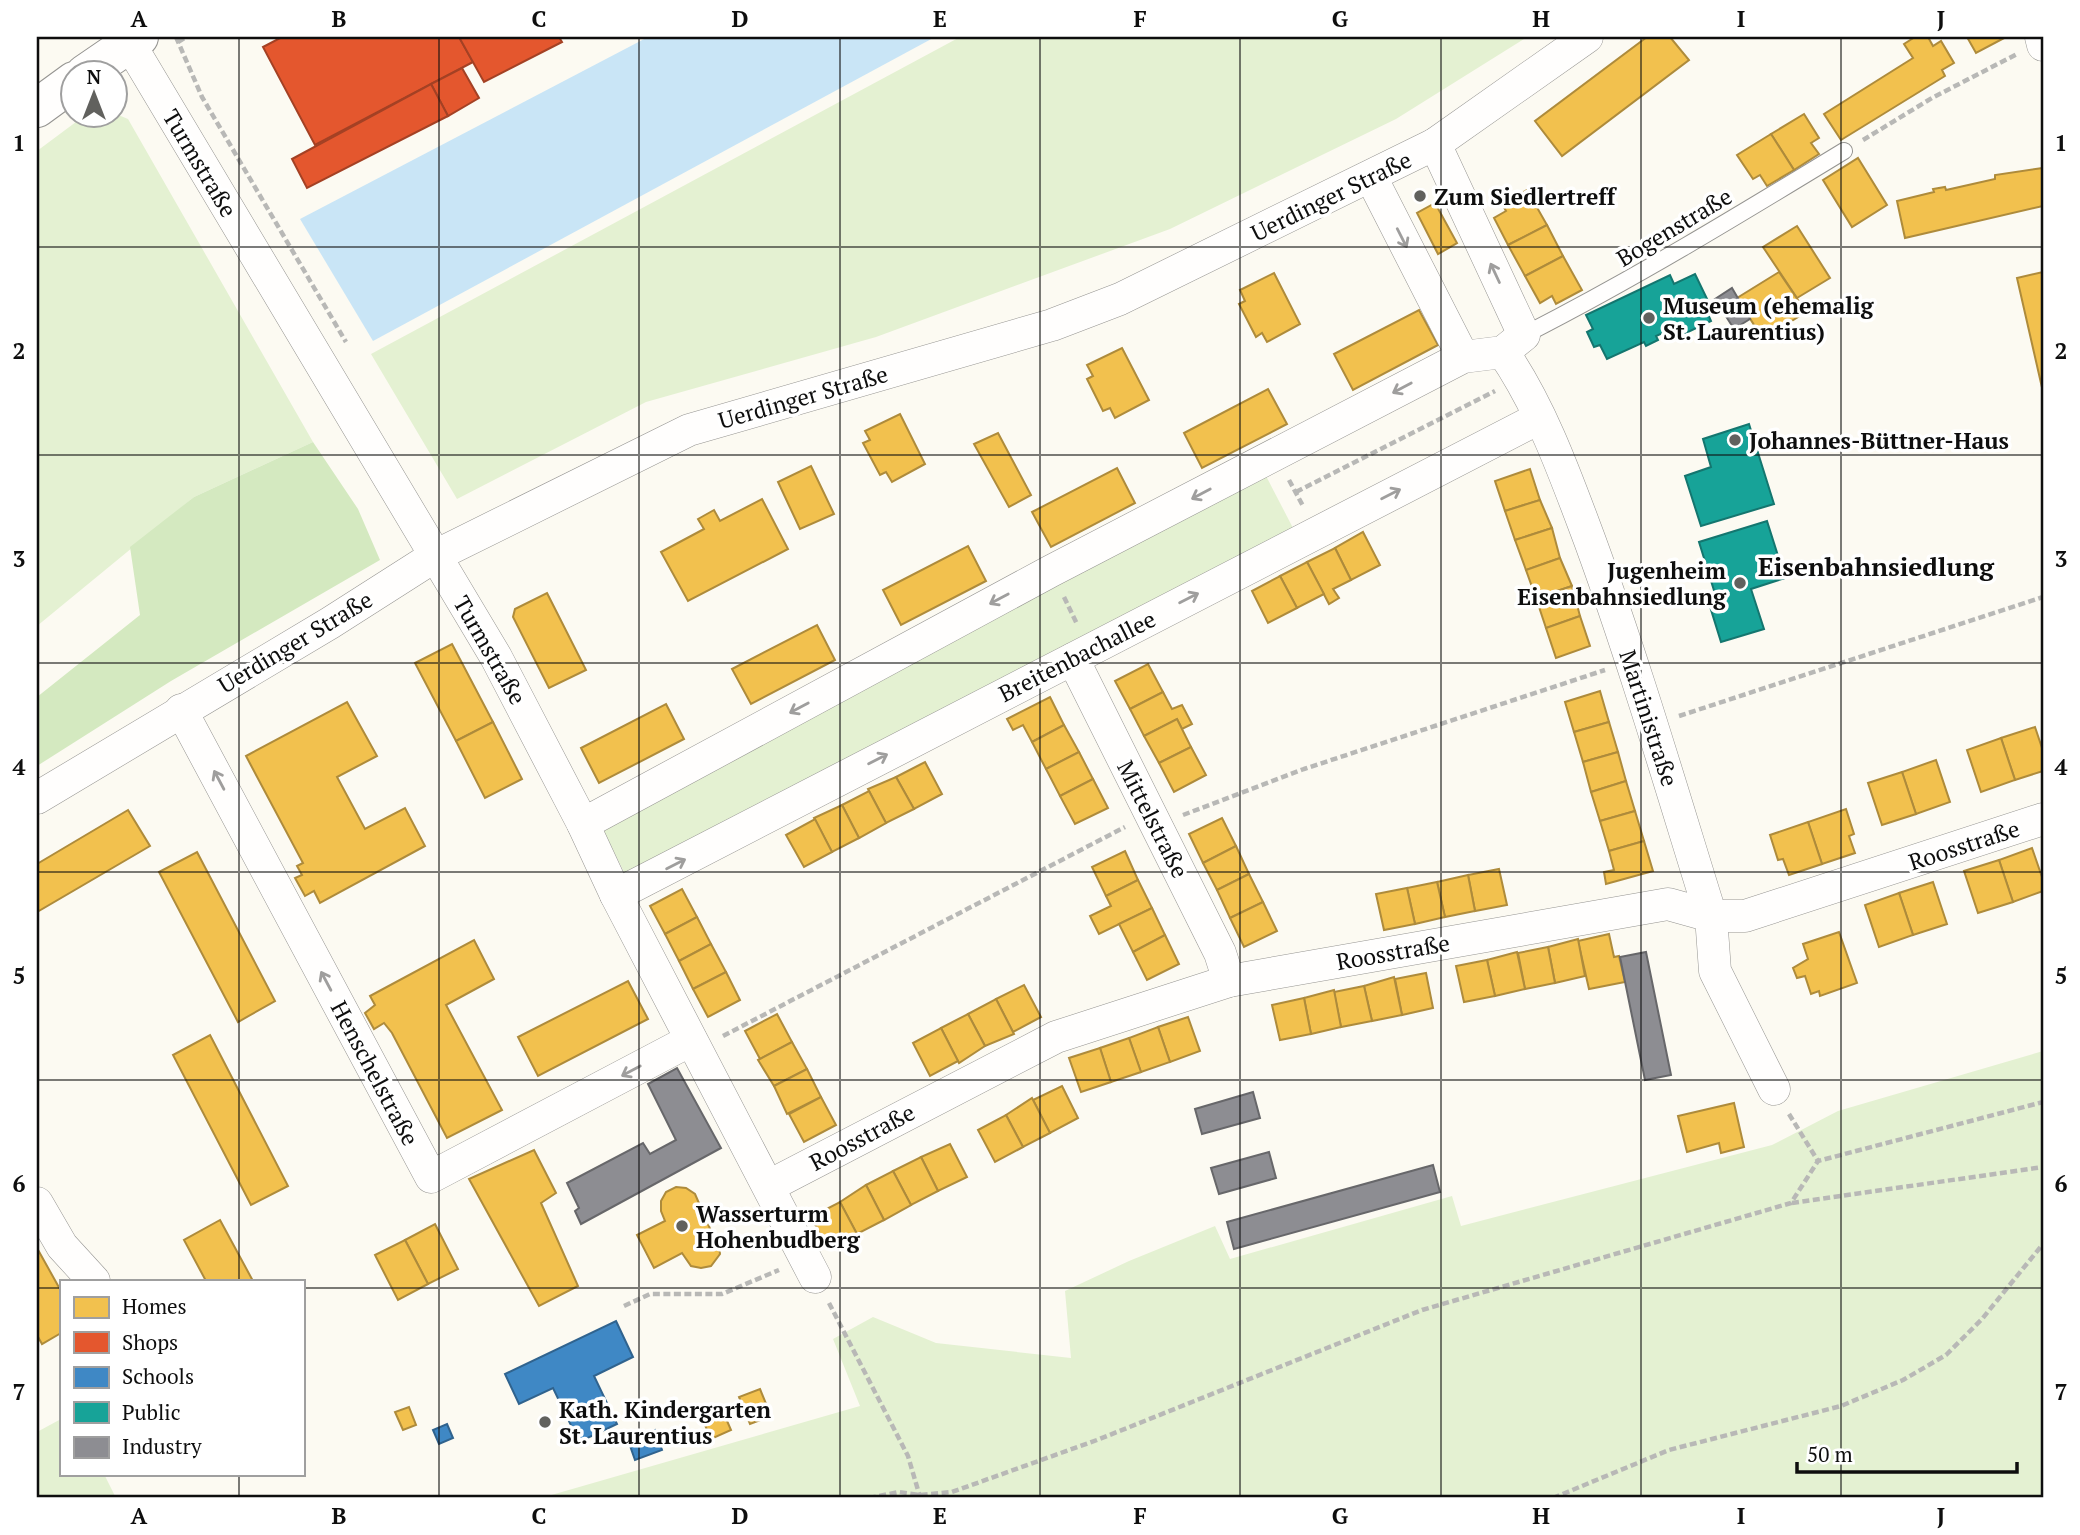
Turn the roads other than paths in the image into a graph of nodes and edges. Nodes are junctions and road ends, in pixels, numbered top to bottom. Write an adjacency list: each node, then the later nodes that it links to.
1 (1587, 37): 6 (street, Uerdinger Straße)
2 (134, 40): 3 (street); 12 (street, Turmstraße)
3 (105, 60)
4 (60, 91): 5 (street)
5 (37, 108)
6 (1435, 144): 8 (street, Uerdinger Straße); 9 (street, Martinistraße, one-way to 6)
7 (1844, 151): 9 (lane, Bogenstraße)
8 (1371, 177): 10 (street, one-way to 10); 12 (street, Uerdinger Straße)
9 (1514, 344): 10 (street); 11 (street, Martinistraße)
10 (1463, 357): 17 (street, one-way to 17)
11 (1539, 418): 13 (street, Breitenbachallee, one-way to 11); 19 (street, Martinistraße)
12 (435, 556): 14 (street, Uerdinger Straße); 17 (street, Turmstraße)
13 (1081, 654): 18 (street, Breitenbachallee, one-way to 13); 20 (street, Mittelstraße)
14 (181, 710): 15 (street, Uerdinger Straße); 21 (street, Henschelstraße, one-way to 14)
15 (37, 798)
16 (2043, 819): 19 (street, Roosstraße)
17 (583, 824): 18 (street, Turmstraße)
18 (616, 895): 21 (street, Turmstraße)
19 (1711, 916): 20 (street, Roosstraße); 22 (street, Martinistraße)
20 (1229, 981): 23 (street, Roosstraße)
21 (694, 1045): 23 (street, Turmstraße)
22 (1774, 1090)
23 (769, 1186): 25 (street, Turmstraße)
24 (37, 1203): 26 (street)
25 (810, 1268)
26 (93, 1280)

